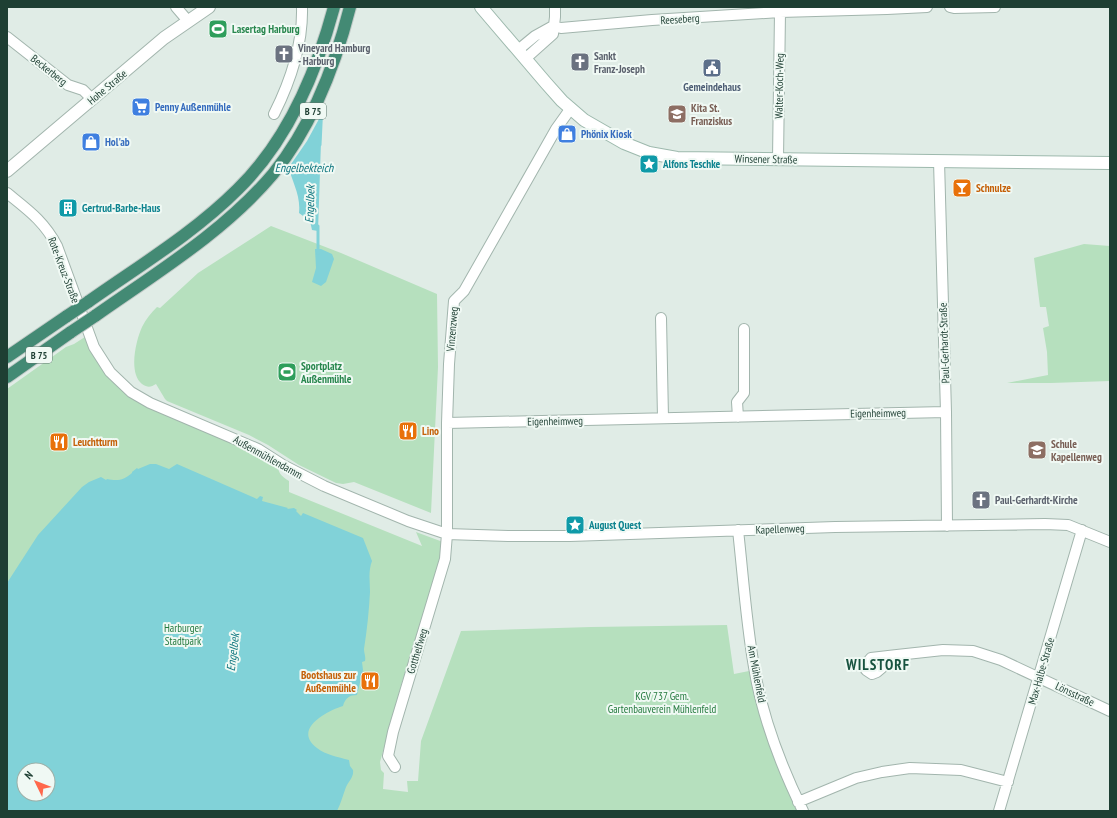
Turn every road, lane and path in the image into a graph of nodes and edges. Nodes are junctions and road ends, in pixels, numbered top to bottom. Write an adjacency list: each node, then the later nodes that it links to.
1 (176, 7): 13 (street)
2 (209, 7): 13 (main road, Hohe Straße)
3 (302, 7): 19 (street)
4 (334, 7): 27 (highway, B 75, bridge)
5 (350, 7): 29 (highway, B 75, bridge)
6 (481, 7): 16 (main road, Winsener Straße)
7 (554, 7): 14 (street)
8 (927, 7): 11 (street, Reeseberg)
9 (950, 7): 10 (street)
10 (994, 7)
11 (836, 9): 12 (street, Reeseberg)
12 (780, 12): 14 (street, Reeseberg); 20 (street, Walter-Koch-Weg)
13 (188, 21): 17 (main road, Hohe Straße)
14 (553, 26): 16 (street)
15 (7, 37): 17 (street, Beckerberg)
16 (521, 54): 18 (main road, Winsener Straße)
17 (92, 99): 23 (main road, Hohe Straße)
18 (571, 108): 20 (main road, Winsener Straße); 33 (street, Vinzenzweg)
19 (274, 114)
20 (778, 159): 21 (main road, Winsener Straße)
21 (939, 161): 22 (main road, Winsener Straße); 30 (street, Paul-Gerhardt-Straße)
22 (1110, 163)
23 (7, 171)
24 (7, 193): 28 (street, Rote-Kreuz-Straße)
25 (661, 318): 32 (street)
26 (744, 329): 31 (street)
27 (7, 357)
28 (101, 360): 37 (street, Außenmühlendamm)
29 (7, 378)
30 (946, 412): 31 (street, Eigenheimweg); 34 (street, Paul-Gerhardt-Straße)
31 (738, 416): 32 (street, Eigenheimweg)
32 (662, 418): 33 (street, Eigenheimweg)
33 (447, 423): 37 (street, Vinzenzweg)
34 (947, 526): 35 (street, Kapellenweg); 36 (street, Kapellenweg)
35 (738, 530): 37 (street, Kapellenweg); 44 (street, Am Mühlenfeld)
36 (1082, 530): 38 (street, Kapellenweg); 40 (street, Max-Halbe-Straße)
37 (448, 534): 42 (street, Gotthelfweg)
38 (1110, 542)
39 (897, 655): 40 (street, Lönsstraße)
40 (1039, 678): 41 (street, Lönsstraße); 43 (street, Max-Halbe-Straße)
41 (1110, 710)
42 (394, 767)
43 (1008, 782): 44 (street); 45 (street, Max-Halbe-Straße)
44 (801, 806)
45 (999, 811)

